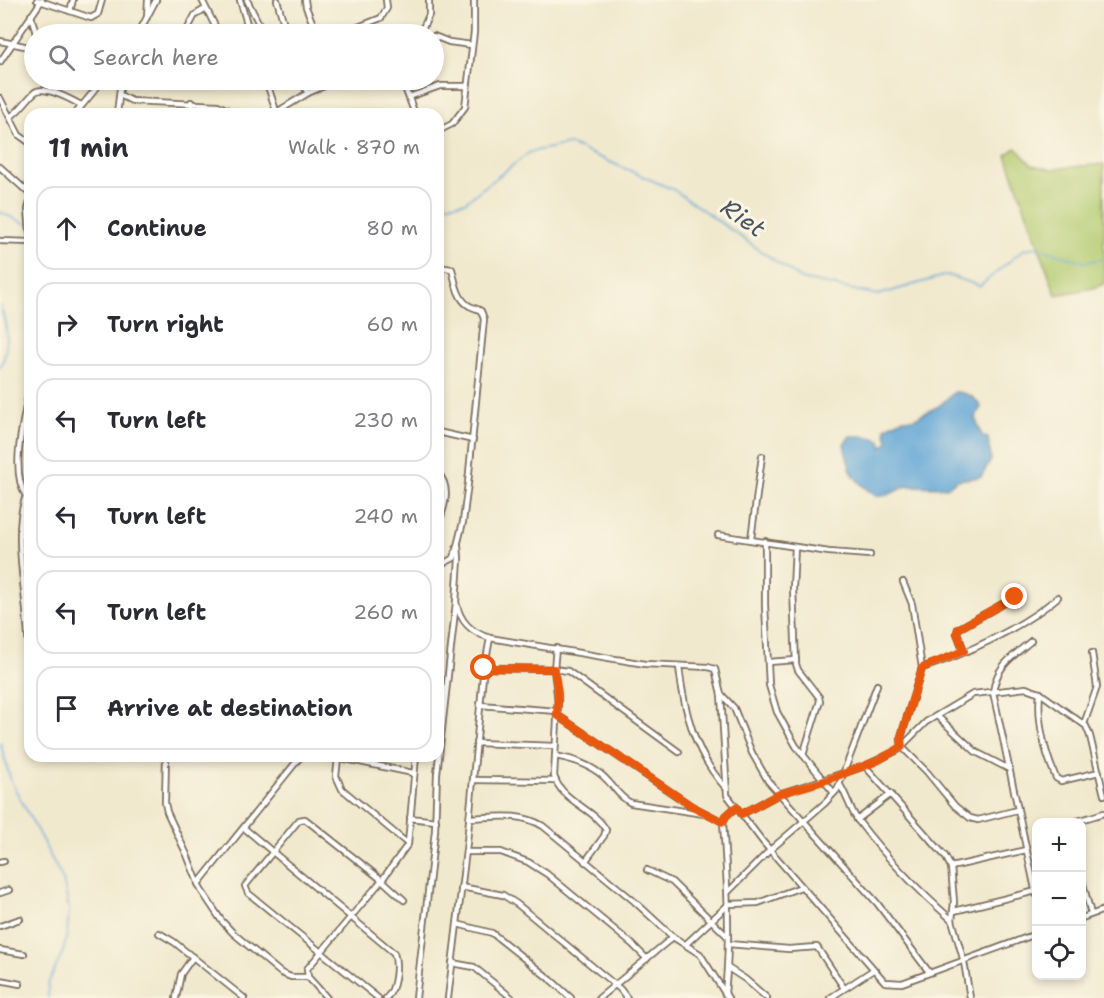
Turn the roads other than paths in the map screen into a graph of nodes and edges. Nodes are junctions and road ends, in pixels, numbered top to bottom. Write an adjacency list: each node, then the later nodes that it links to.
1 (73, 0): 15 (street)
2 (102, 0): 15 (street)
3 (148, 0): 17 (street)
4 (156, 0): 17 (street)
5 (202, 0): 14 (street)
6 (240, 0): 23 (street)
7 (247, 0): 24 (street)
8 (277, 0): 25 (street)
9 (305, 0): 26 (street)
10 (386, 0): 27 (street)
11 (429, 0): 28 (street)
12 (474, 0): 33 (street)
13 (40, 1): 15 (street); 16 (street)
14 (205, 9): 21 (street); 22 (street)
15 (70, 11)
16 (32, 15): 18 (street); 19 (street)
17 (146, 19): 20 (street)
18 (26, 24)
19 (34, 24)
20 (143, 24)
21 (190, 24)
22 (215, 24)
23 (247, 24)
24 (257, 24)
25 (283, 24)
26 (313, 24)
27 (366, 24)
28 (425, 24)
29 (24, 27): 32 (street)
30 (0, 40): 32 (street)
31 (444, 40): 33 (street)
32 (12, 44): 34 (street); 35 (street)
33 (472, 45): 37 (street)
34 (24, 46)
35 (0, 62)
36 (444, 86): 37 (street)
37 (467, 86): 59 (street)
38 (95, 90): 50 (street)
39 (120, 90): 46 (street)
40 (269, 90): 55 (street)
41 (306, 90): 45 (street)
42 (315, 90): 45 (street)
43 (406, 90): 47 (street)
44 (429, 90): 47 (street)
45 (308, 93): 56 (street)
46 (120, 95): 49 (street); 52 (street)
47 (409, 97): 57 (street)
48 (0, 98): 58 (street)
49 (191, 102): 53 (street); 54 (street)
50 (81, 105): 51 (street); 58 (street)
51 (79, 108)
52 (118, 108)
53 (192, 108)
54 (225, 108)
55 (275, 108)
56 (285, 108)
57 (413, 108)
58 (10, 117): 60 (street)
59 (444, 128)
60 (24, 138)
61 (0, 167): 62 (street)
62 (24, 189)
63 (0, 241): 64 (street)
64 (24, 242)
65 (444, 268): 68 (street)
66 (24, 424): 71 (street)
67 (444, 433): 68 (street)
68 (473, 440): 77 (street)
69 (762, 456): 75 (street)
70 (444, 483): 72 (street)
71 (24, 492)
72 (444, 506)
73 (24, 507): 84 (street)
74 (718, 535): 75 (street)
75 (751, 539): 76 (street)
76 (765, 541): 78 (street); 92 (street)
77 (458, 545): 80 (street); 85 (street)
78 (795, 547): 79 (street); 91 (street)
79 (870, 555)
80 (444, 562)
81 (903, 582): 95 (street)
82 (1015, 597): 89 (street)
83 (1058, 597): 89 (street)
84 (24, 602)
85 (456, 602): 86 (street); 102 (street)
86 (490, 638): 88 (street); 94 (street)
87 (1031, 641): 98 (street)
88 (556, 648): 93 (street); 96 (street)
89 (964, 651): 95 (street)
90 (1092, 653): 105 (street)
91 (796, 660): 92 (street); 110 (street)
92 (768, 662): 110 (street)
93 (679, 667): 100 (street); 127 (street)
94 (484, 668): 96 (street); 101 (street)
95 (922, 668): 108 (street)
96 (554, 669): 103 (street); 109 (street)
97 (878, 685): 120 (street)
98 (993, 692): 99 (street); 104 (street); 119 (street)
99 (1040, 693): 105 (street); 121 (street)
100 (721, 694): 127 (street); 129 (street)
101 (480, 705): 103 (street); 106 (street)
102 (444, 711)
103 (557, 713): 107 (street); 135 (street)
104 (937, 716): 108 (street); 119 (street)
105 (1084, 724): 121 (street)
106 (476, 743): 107 (street); 123 (street)
107 (555, 746): 111 (street)
108 (902, 747): 118 (street); 133 (street)
109 (679, 752)
110 (803, 755): 125 (street)
111 (555, 756): 124 (street); 135 (street)
112 (166, 762): 155 (street)
113 (296, 762): 144 (street)
114 (338, 762): 145 (street)
115 (358, 762): 122 (street)
116 (415, 762): 122 (street)
117 (438, 762): 141 (street)
118 (865, 766): 120 (street); 130 (street)
119 (1009, 769): 133 (street)
120 (845, 772): 125 (street); 126 (street)
121 (1099, 772): 131 (street)
122 (413, 773): 137 (street)
123 (473, 780): 124 (street); 138 (street)
124 (556, 781): 150 (street)
125 (824, 781): 128 (street); 129 (street)
126 (840, 785): 128 (street); 140 (street)
127 (725, 787): 132 (street)
128 (834, 793): 142 (street)
129 (779, 794): 136 (street); 142 (street)
130 (891, 794): 140 (street); 151 (street)
131 (1104, 795)
132 (736, 807): 136 (street); 143 (street)
133 (1017, 810): 147 (street)
134 (1104, 813): 139 (street)
135 (707, 814): 143 (street)
136 (742, 814): 146 (street)
137 (410, 818): 141 (street); 145 (street)
138 (469, 818): 149 (street); 150 (street)
139 (1086, 818)
140 (857, 820): 172 (street)
141 (436, 821): 202 (street)
142 (803, 821): 146 (street); 190 (street)
143 (723, 822): 159 (street)
144 (244, 828): 148 (street); 155 (street)
145 (408, 844): 154 (street)
146 (770, 850): 156 (street); 159 (street)
147 (1026, 850): 151 (street); 153 (street)
148 (272, 851): 154 (street); 168 (street); 182 (street)
149 (466, 852): 157 (street); 185 (street)
150 (585, 861): 177 (street)
151 (951, 867): 166 (street)
152 (647, 870): 171 (street)
153 (1032, 876)
154 (382, 880): 163 (street); 168 (street)
155 (198, 884): 191 (street)
156 (801, 886): 164 (street); 189 (street)
157 (461, 887): 173 (street); 194 (street)
158 (9, 890): 160 (street)
159 (728, 892): 164 (street)
160 (0, 893)
161 (1032, 894): 166 (street)
162 (1086, 895): 167 (street)
163 (404, 900)
164 (729, 904): 171 (street); 178 (street)
165 (1104, 910): 167 (street)
166 (954, 911): 172 (street)
167 (1091, 914): 169 (street)
168 (350, 916): 182 (street); 201 (street)
169 (1086, 916)
170 (20, 919): 174 (street)
171 (710, 920): 178 (street); 179 (street)
172 (952, 920): 186 (street)
173 (457, 924): 187 (street); 205 (street)
174 (0, 926)
175 (159, 933): 184 (street)
176 (1032, 936): 186 (street)
177 (673, 937): 179 (street); 185 (street)
178 (728, 937): 180 (street)
179 (686, 944): 196 (street)
180 (728, 944): 188 (street); 195 (street)
181 (0, 950): 183 (street)
182 (320, 951): 191 (street); 200 (street)
183 (24, 954)
184 (193, 957): 197 (street); 198 (street)
185 (647, 959): 194 (street)
186 (964, 962): 190 (street); 210 (street)
187 (452, 963): 203 (street); 204 (street)
188 (728, 968): 196 (street); 208 (street)
189 (873, 970): 190 (street); 195 (street)
190 (929, 972)
191 (308, 977): 199 (street)
192 (0, 980): 193 (street)
193 (20, 984)
194 (614, 985): 206 (street); 207 (street)
195 (844, 988): 209 (street)
196 (726, 997)
197 (176, 998)
198 (244, 998)
199 (327, 998)
200 (378, 998)
201 (386, 998)
202 (416, 998)
203 (448, 998)
204 (512, 998)
205 (571, 998)
206 (599, 998)
207 (627, 998)
208 (767, 998)
209 (830, 998)
210 (970, 998)

